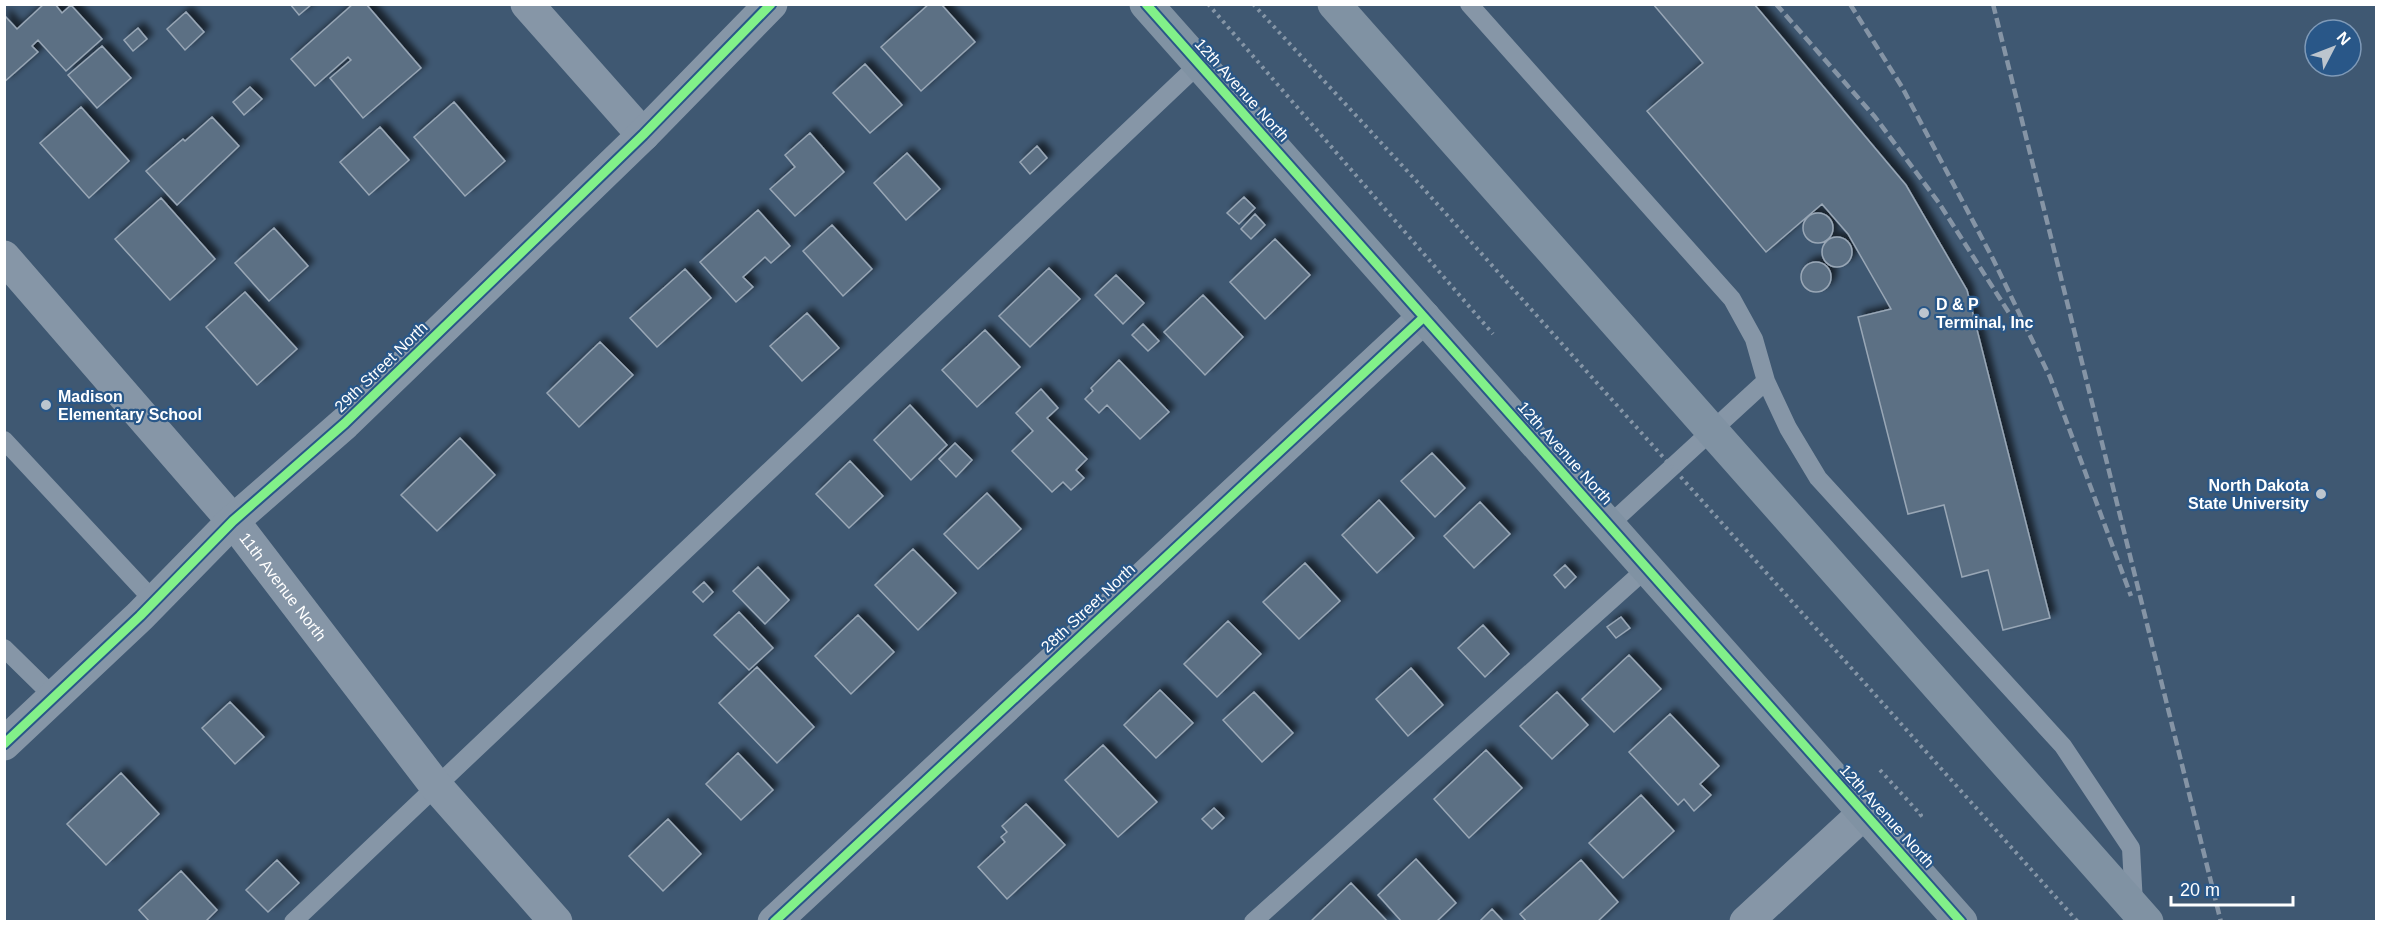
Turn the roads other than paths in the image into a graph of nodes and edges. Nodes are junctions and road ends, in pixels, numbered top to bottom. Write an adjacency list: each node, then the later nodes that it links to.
1 (527, 4): 7 (street)
2 (771, 4): 7 (street, 29th Street North)
3 (1146, 4): 6 (street, 12th Avenue North)
4 (1335, 4): 28 (street, bridge)
5 (1469, 4): 10 (lane)
6 (1199, 64): 9 (street, 12th Avenue North); 19 (lane)
7 (643, 135): 12 (street, 29th Street North)
8 (4, 257): 12 (street, 11th Avenue North)
9 (1424, 317): 13 (street, 12th Avenue North); 23 (street, 28th Street North)
10 (1766, 381): 13 (lane); 27 (lane)
11 (4, 440): 15 (lane)
12 (233, 521): 15 (street, 29th Street North); 19 (street, 11th Avenue North)
13 (1609, 525): 14 (street, 12th Avenue North)
14 (1647, 568): 20 (street, 12th Avenue North); 24 (lane)
15 (154, 601): 17 (street, 29th Street North)
16 (4, 648): 17 (lane)
17 (54, 697): 18 (street, 29th Street North)
18 (4, 744)
19 (436, 786): 21 (lane); 22 (street, 11th Avenue North)
20 (1864, 813): 25 (street); 26 (street, 12th Avenue North)
21 (292, 921)
22 (556, 921)
23 (774, 921)
24 (1253, 921)
25 (1746, 921)
26 (1961, 921)
27 (2134, 921)
28 (2147, 921)

